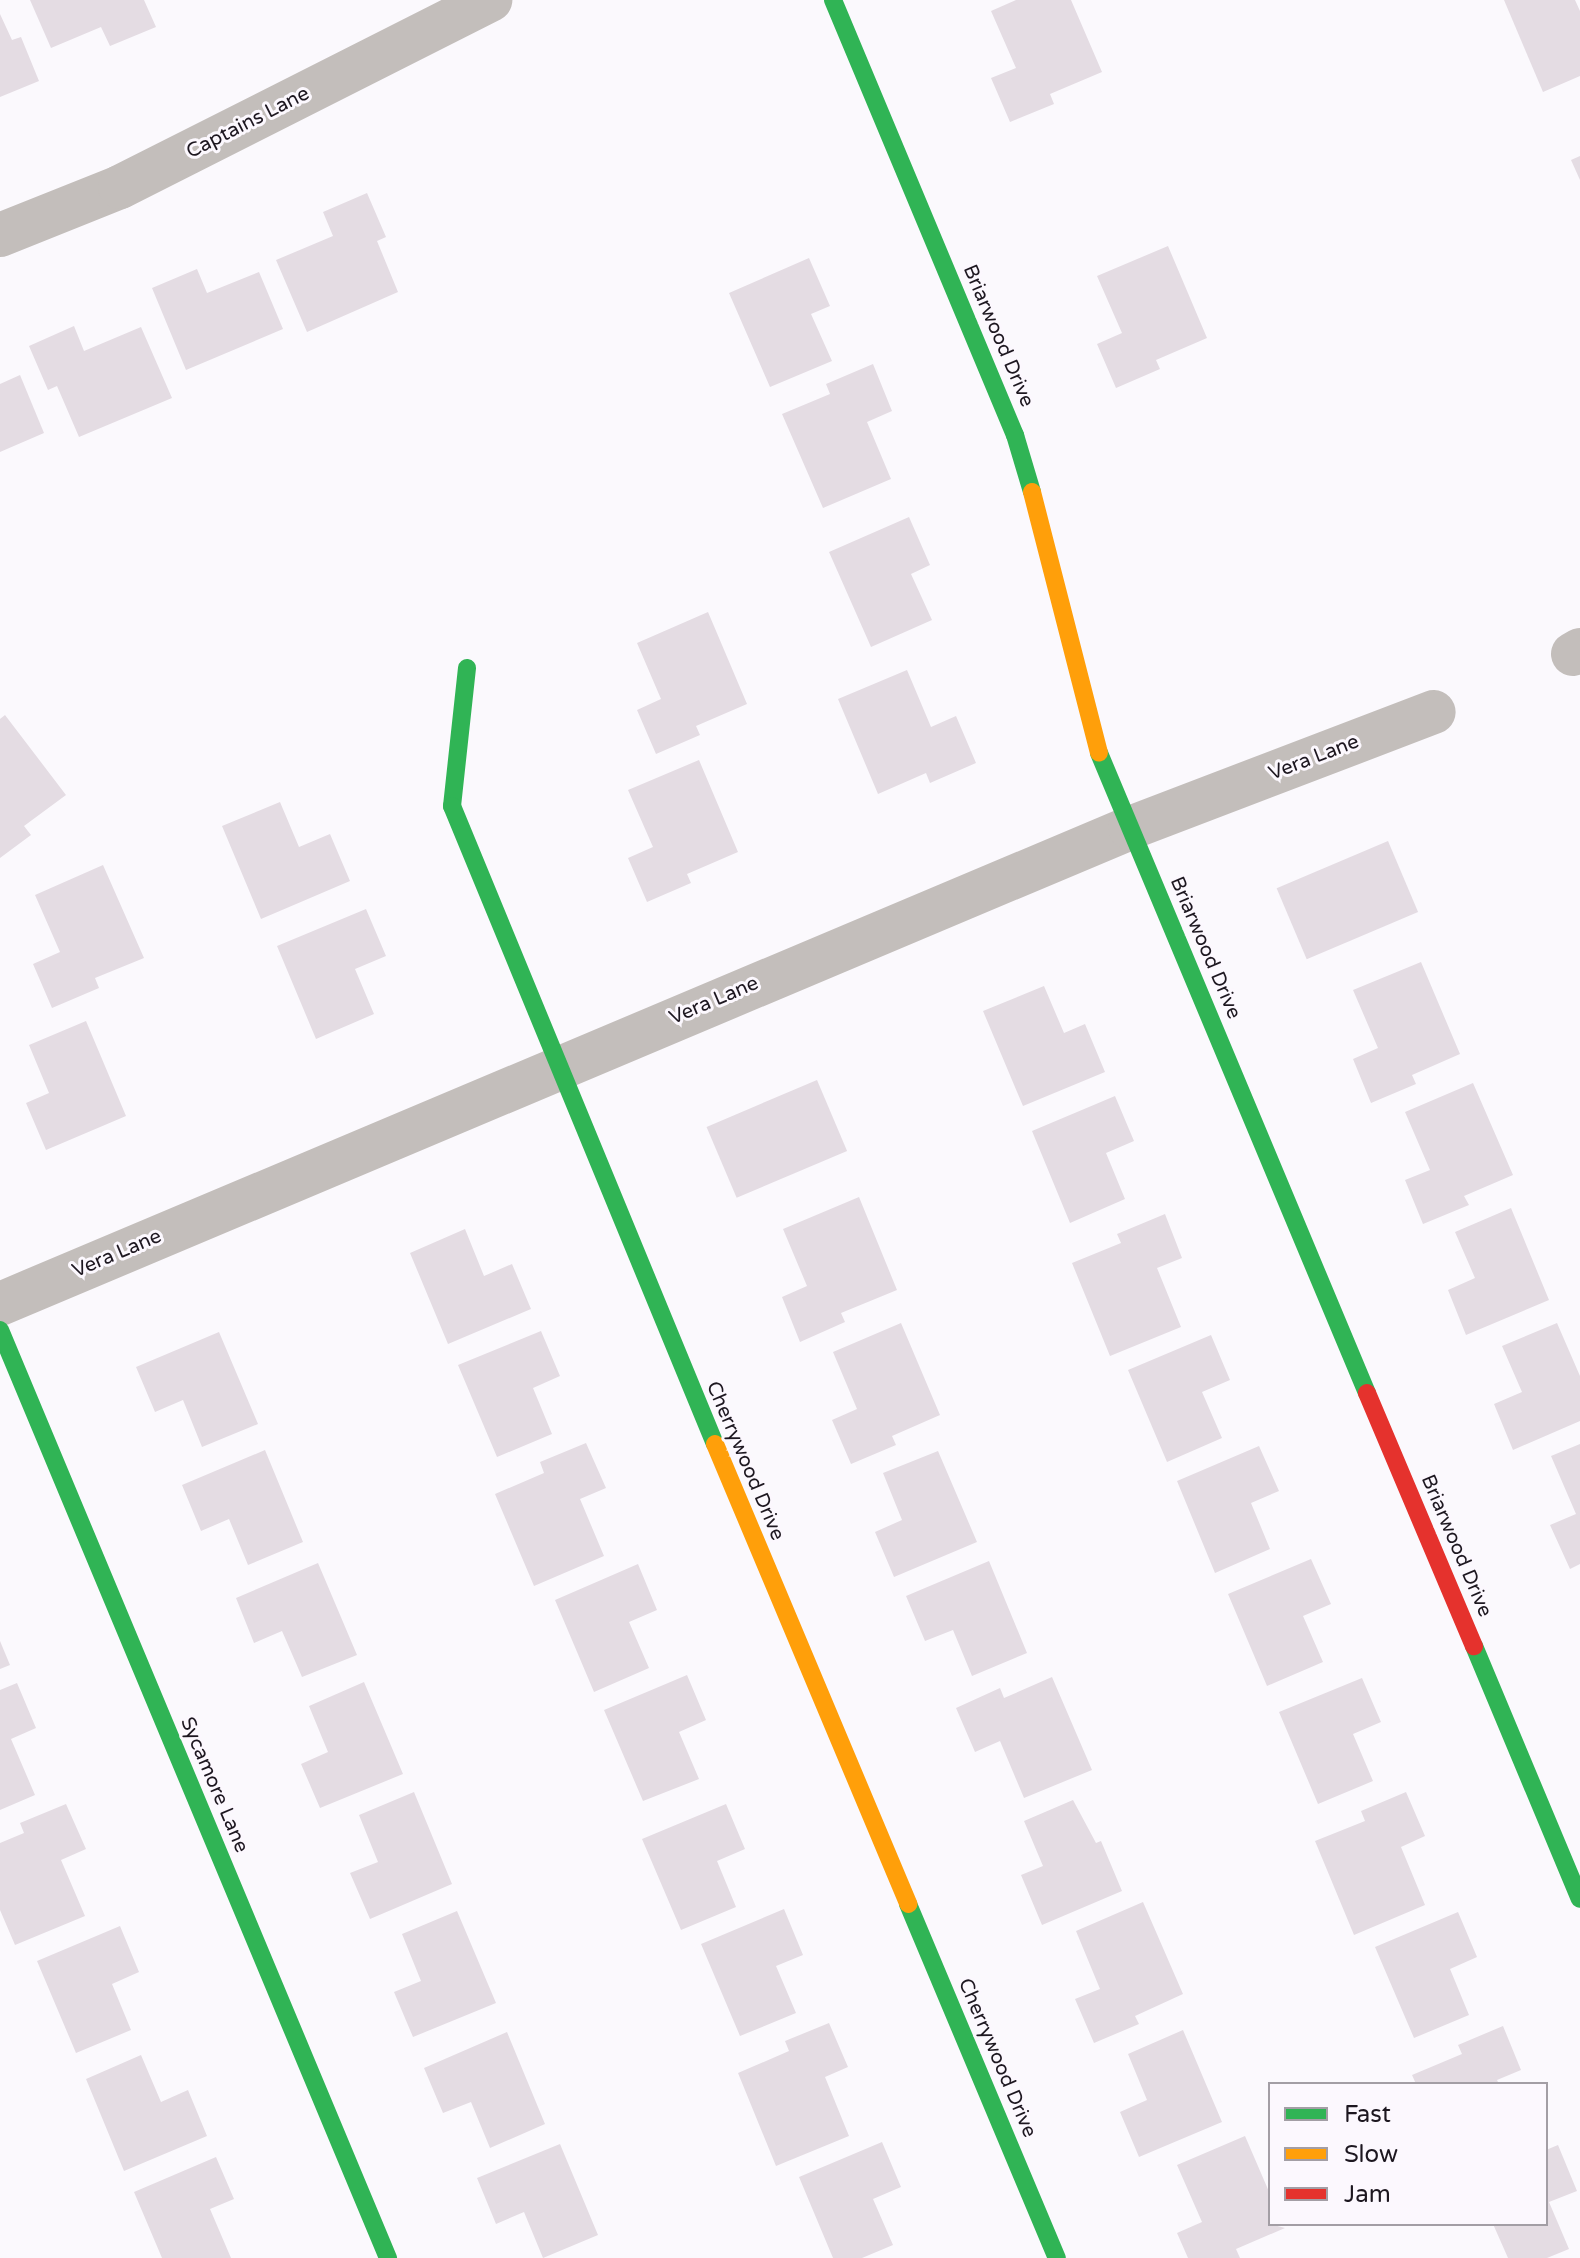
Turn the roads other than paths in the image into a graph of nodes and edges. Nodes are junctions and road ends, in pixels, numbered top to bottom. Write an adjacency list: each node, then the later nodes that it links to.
1 (491, 0): 3 (street, Captains Lane)
2 (833, 0): 6 (street, Briarwood Drive)
3 (0, 235)
4 (467, 668): 7 (street, Cherrywood Drive)
5 (1434, 712): 6 (street, Vera Lane)
6 (1130, 828): 7 (street, Vera Lane); 10 (street, Briarwood Drive)
7 (556, 1067): 8 (street, Vera Lane); 12 (street, Cherrywood Drive)
8 (0, 1304)
9 (0, 1330): 11 (street, Sycamore Lane)
10 (1580, 1899)
11 (388, 2258)
12 (1057, 2258)

